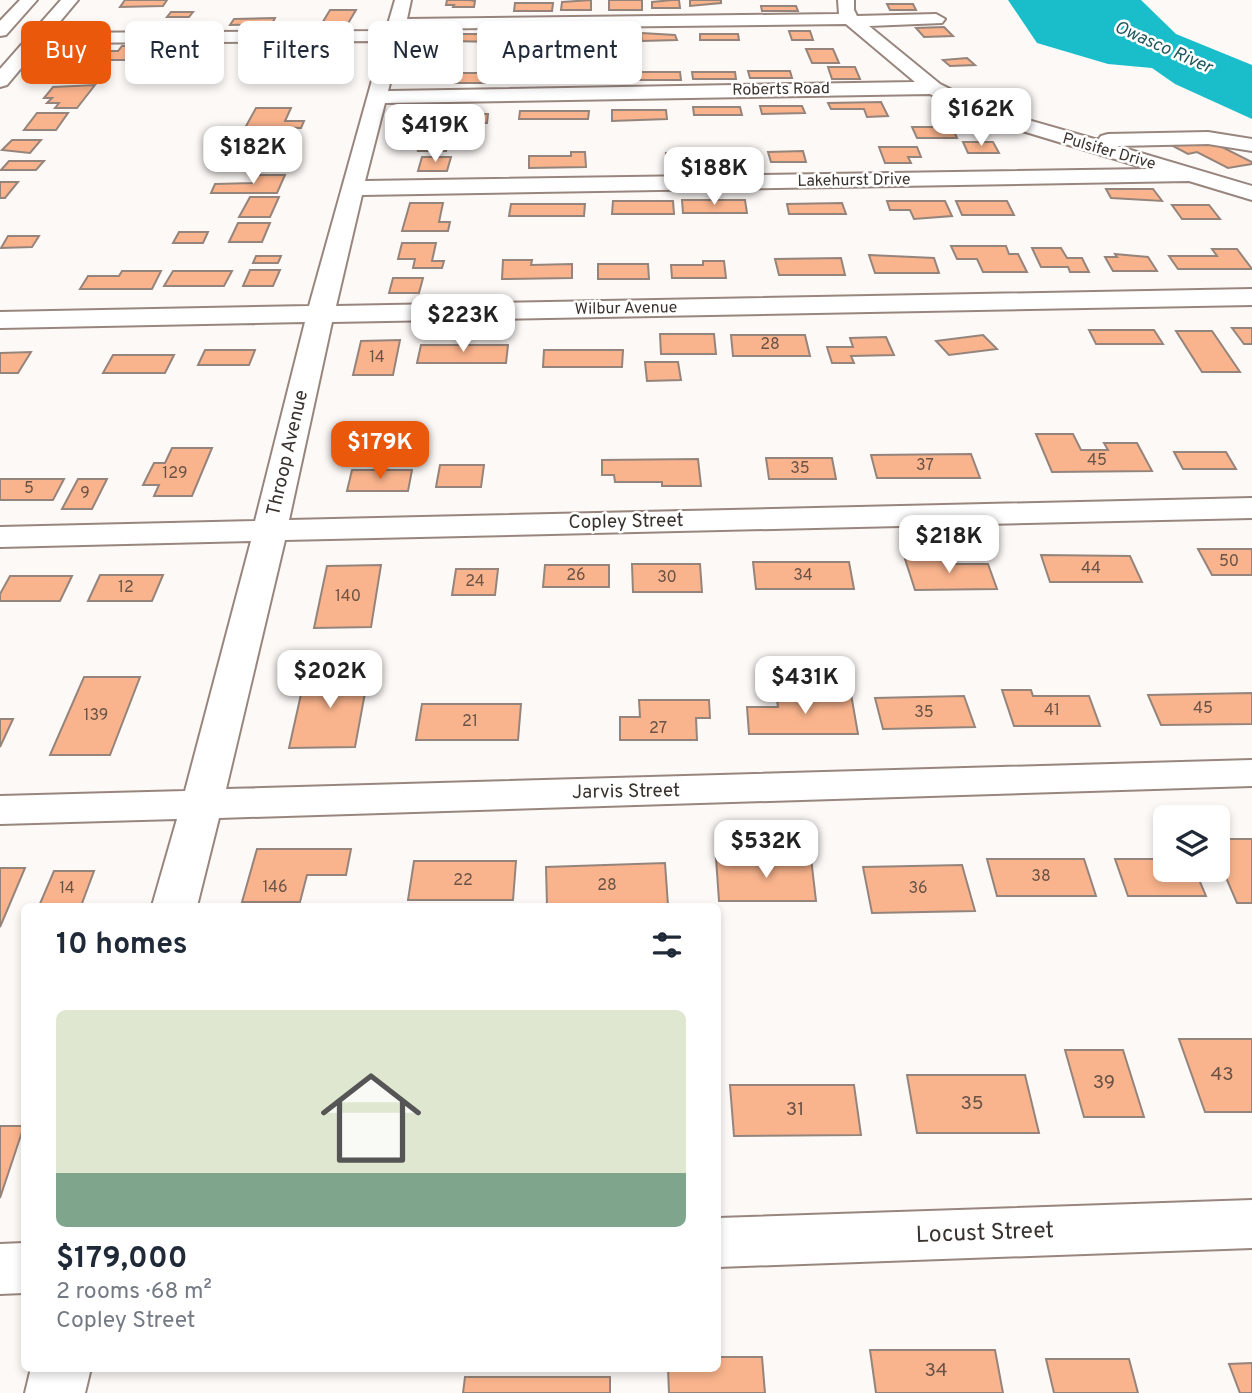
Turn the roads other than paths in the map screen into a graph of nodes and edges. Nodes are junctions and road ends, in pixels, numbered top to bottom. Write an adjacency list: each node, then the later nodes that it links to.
1 (29, 0): 7 (street)
2 (70, 0): 6 (street)
3 (850, 14): 4 (street); 5 (street); 11 (street, Pulsifer Drive)
4 (936, 19)
5 (398, 20): 8 (street); 12 (street, Throop Avenue)
6 (52, 21)
7 (0, 31)
8 (111, 34)
9 (21, 57): 10 (street)
10 (0, 81)
11 (933, 88): 12 (street, Roberts Road); 13 (street, Pulsifer Drive)
12 (378, 96): 16 (street, Throop Avenue)
13 (1075, 143): 14 (street); 15 (street, Pulsifer Drive)
14 (1252, 145)
15 (1187, 175): 16 (street, Lakehurst Drive); 17 (street, Pulsifer Drive)
16 (352, 188): 19 (street, Throop Avenue)
17 (1252, 193)
18 (1252, 297): 19 (street, Wilbur Avenue)
19 (323, 315): 20 (street, Wilbur Avenue); 22 (street, Throop Avenue)
20 (0, 320)
21 (1252, 508): 22 (street, Copley Street)
22 (270, 529): 23 (street, Copley Street); 25 (street, Throop Avenue)
23 (0, 537)
24 (1252, 773): 25 (street, Jarvis Street)
25 (200, 804): 26 (street, Jarvis Street); 27 (street, Throop Avenue)
26 (0, 810)
27 (176, 903)
28 (1252, 1224): 29 (street, Locust Street)
29 (721, 1243)
30 (21, 1268): 31 (street)
31 (0, 1269)
32 (60, 1372): 33 (street)
33 (55, 1393)

